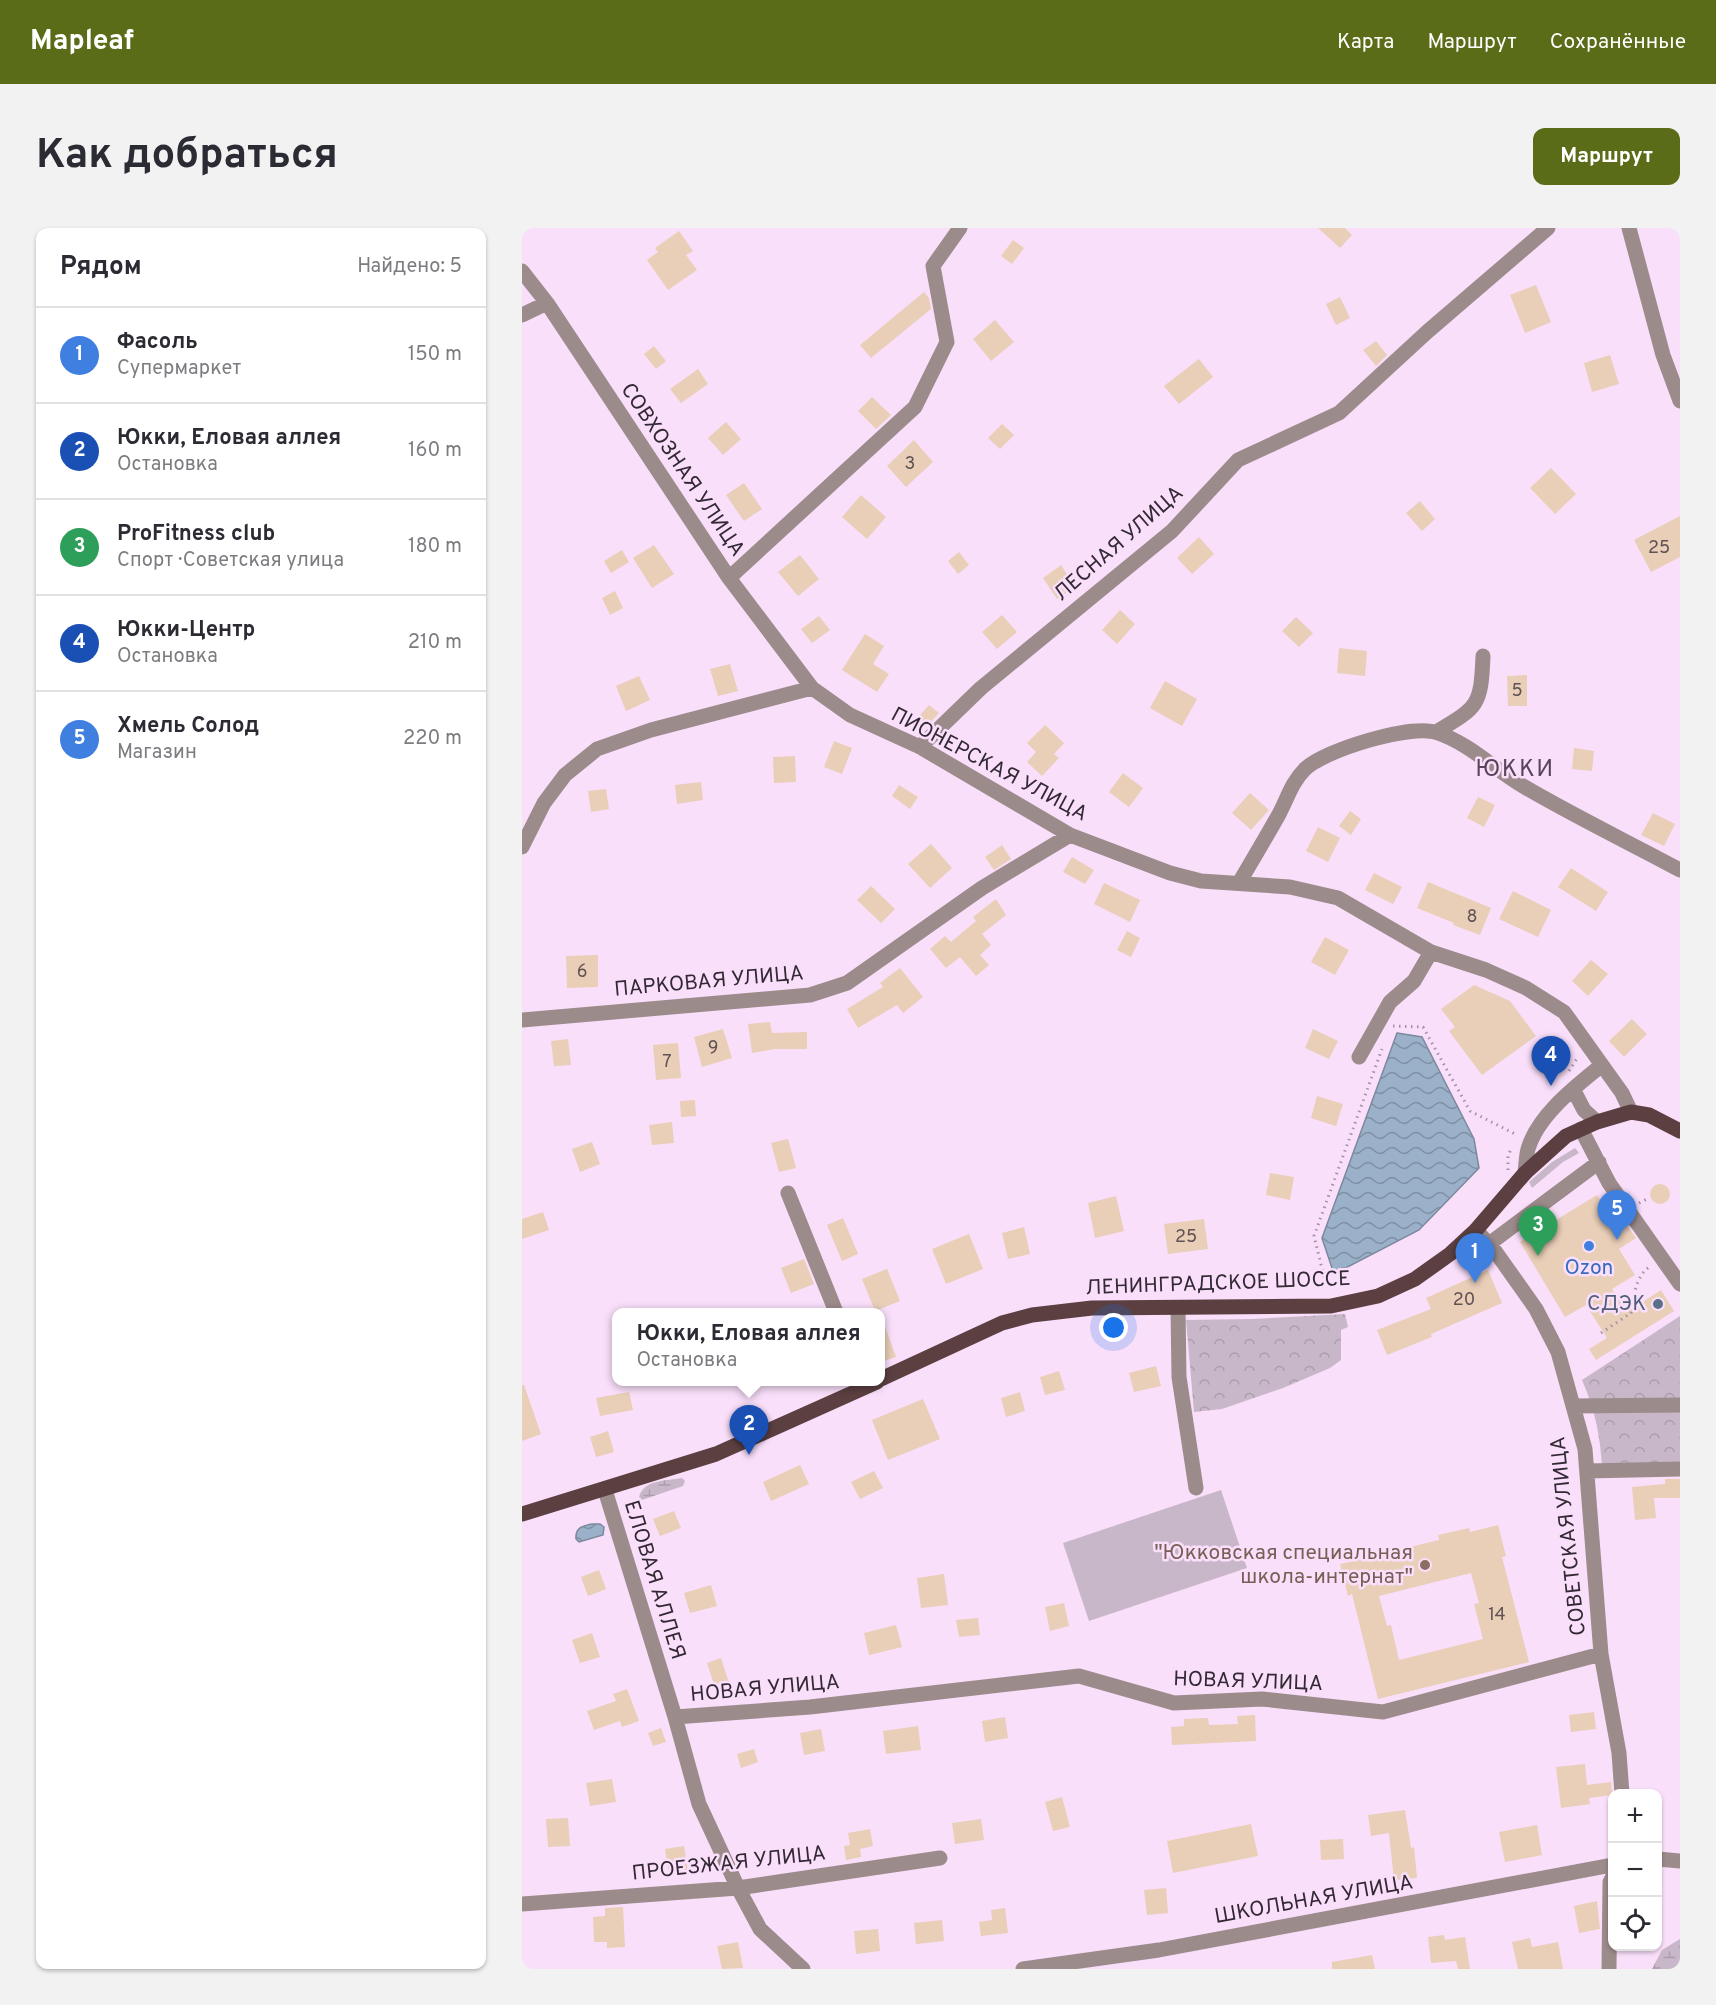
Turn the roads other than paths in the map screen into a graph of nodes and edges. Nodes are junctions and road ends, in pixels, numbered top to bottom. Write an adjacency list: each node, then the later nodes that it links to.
1 (960, 228): 8 (street)
2 (1548, 228): 12 (street, ЛЕСНАЯ УЛИЦА)
3 (1629, 228): 7 (street)
4 (522, 271): 5 (street, СОВХОЗНАЯ УЛИЦА)
5 (547, 303): 6 (street); 8 (street, СОВХОЗНАЯ УЛИЦА)
6 (522, 315)
7 (1680, 401)
8 (729, 578): 10 (street, СОВХОЗНАЯ УЛИЦА)
9 (1483, 656): 11 (street)
10 (812, 688): 12 (street, ПИОНЕРСКАЯ УЛИЦА); 14 (street)
11 (1436, 732): 15 (street); 16 (street)
12 (920, 747): 13 (street, ПИОНЕРСКАЯ УЛИЦА)
13 (1070, 835): 16 (street, ПИОНЕРСКАЯ УЛИЦА); 18 (street, ПАРКОВАЯ УЛИЦА)
14 (522, 847)
15 (1680, 870)
16 (1239, 883): 17 (street, ПИОНЕРСКАЯ УЛИЦА)
17 (1431, 952): 19 (street); 20 (street, ПИОНЕРСКАЯ УЛИЦА)
18 (522, 1020)
19 (1359, 1057)
20 (1602, 1065): 21 (street); 22 (street, ПИОНЕРСКАЯ УЛИЦА)
21 (1573, 1089): 23 (street); 27 (street)
22 (1631, 1112): 23 (main road, ЛЕНИНГРАДСКОЕ ШОССЕ); 24 (main road)
23 (1597, 1122): 25 (main road, ЛЕНИНГРАДСКОЕ ШОССЕ)
24 (1677, 1127)
25 (1581, 1129): 26 (street); 27 (main road, ЛЕНИНГРАДСКОЕ ШОССЕ)
26 (1599, 1162): 30 (street); 31 (street)
27 (1525, 1173): 29 (main road, ЛЕНИНГРАДСКОЕ ШОССЕ)
28 (788, 1193): 32 (street)
29 (1476, 1230): 30 (street, СОВЕТСКАЯ УЛИЦА); 33 (main road, ЛЕНИНГРАДСКОЕ ШОССЕ)
30 (1489, 1244): 37 (street, СОВЕТСКАЯ УЛИЦА)
31 (1680, 1284)
32 (834, 1308)
33 (1178, 1308): 34 (main road, ЛЕНИНГРАДСКОЕ ШОССЕ); 40 (street)
34 (885, 1377)
35 (863, 1386): 41 (main road)
36 (1680, 1405): 37 (street)
37 (1573, 1406): 39 (street, СОВЕТСКАЯ УЛИЦА)
38 (1680, 1469): 39 (street)
39 (1587, 1471): 43 (street, СОВЕТСКАЯ УЛИЦА)
40 (1196, 1488)
41 (605, 1490): 42 (main road); 44 (street, ЕЛОВАЯ АЛЛЕЯ)
42 (522, 1514)
43 (1601, 1654): 44 (street, НОВАЯ УЛИЦА); 45 (street, СОВЕТСКАЯ УЛИЦА)
44 (675, 1717): 50 (street, ЕЛОВАЯ АЛЛЕЯ)
45 (1622, 1789)
46 (940, 1858): 50 (street, ПРОЕЗЖАЯ УЛИЦА)
47 (1662, 1859): 48 (street)
48 (1680, 1861)
49 (1608, 1866): 54 (street, ШКОЛЬНАЯ УЛИЦА)
50 (738, 1888): 52 (street, ПРОЕЗЖАЯ УЛИЦА); 53 (street, ЕЛОВАЯ АЛЛЕЯ)
51 (1610, 1897): 55 (street)
52 (522, 1904)
53 (803, 1969)
54 (1023, 1969)
55 (1609, 1969)

